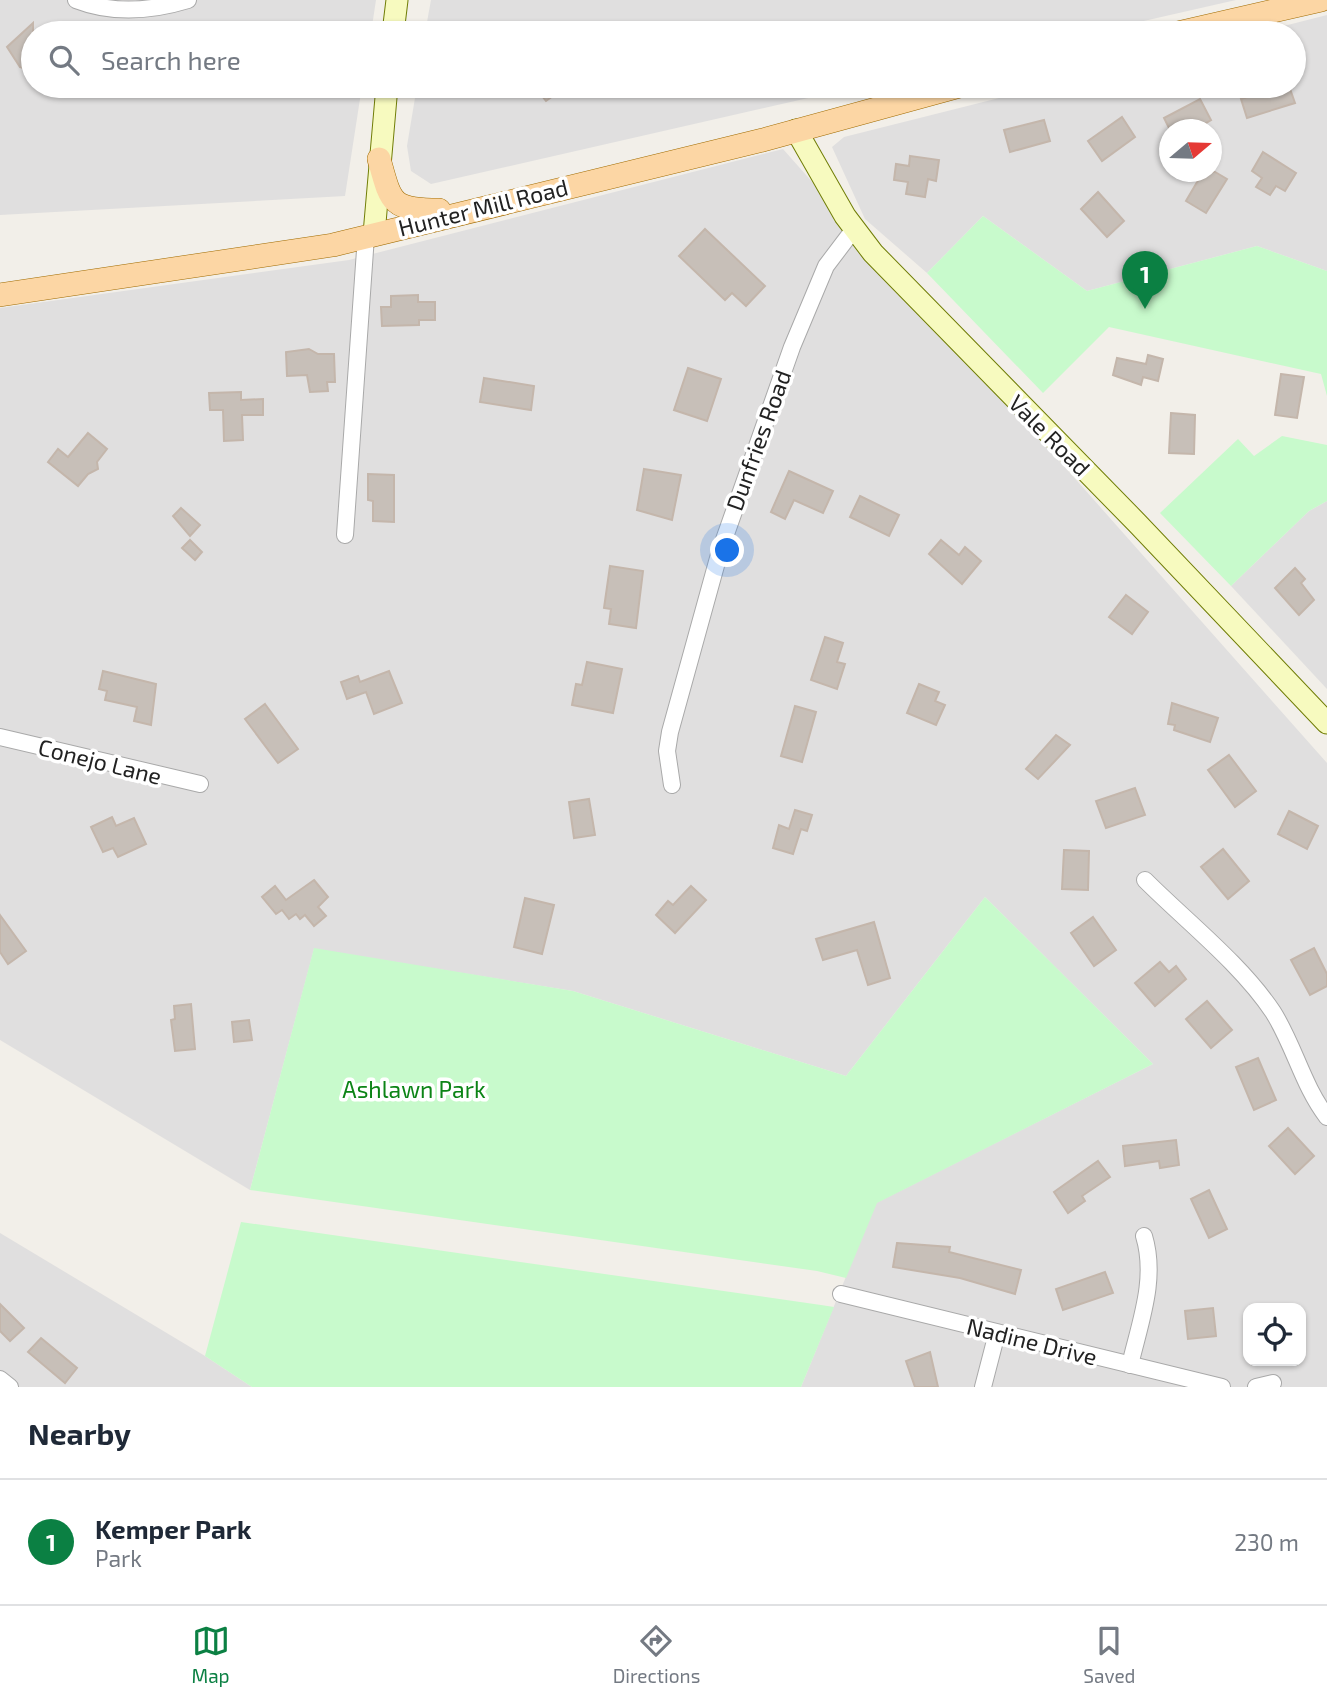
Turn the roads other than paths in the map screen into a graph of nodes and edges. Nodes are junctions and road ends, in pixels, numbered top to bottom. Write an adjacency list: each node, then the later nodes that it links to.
1 (76, 0): 2 (street)
2 (188, 0)
3 (397, 0): 5 (main road)
4 (1321, 0): 6 (main road)
5 (394, 21)
6 (1230, 21)
7 (386, 98): 10 (main road)
8 (915, 98): 9 (main road, Hunter Mill Road)
9 (796, 130): 11 (main road, Hunter Mill Road); 12 (main road, Vale Road)
10 (379, 159): 11 (main road); 13 (main road)
11 (470, 210): 13 (main road, Hunter Mill Road)
12 (854, 229): 16 (main road, Vale Road); 19 (street, Dunfries Road)
13 (370, 235): 14 (main road, Hunter Mill Road); 15 (street)
14 (0, 295)
15 (345, 536)
16 (1327, 723)
17 (0, 737): 18 (street, Conejo Lane)
18 (200, 784)
19 (672, 785)
20 (1145, 880): 21 (street)
21 (1327, 1117)
22 (1144, 1236): 25 (street)
23 (841, 1294): 24 (street, Nadine Drive)
24 (997, 1333): 25 (street, Nadine Drive); 29 (street)
25 (1130, 1365): 30 (street, Nadine Drive)
26 (0, 1379): 28 (street)
27 (1273, 1383): 31 (street)
28 (10, 1387)
29 (983, 1387)
30 (1222, 1387)
31 (1256, 1387)

